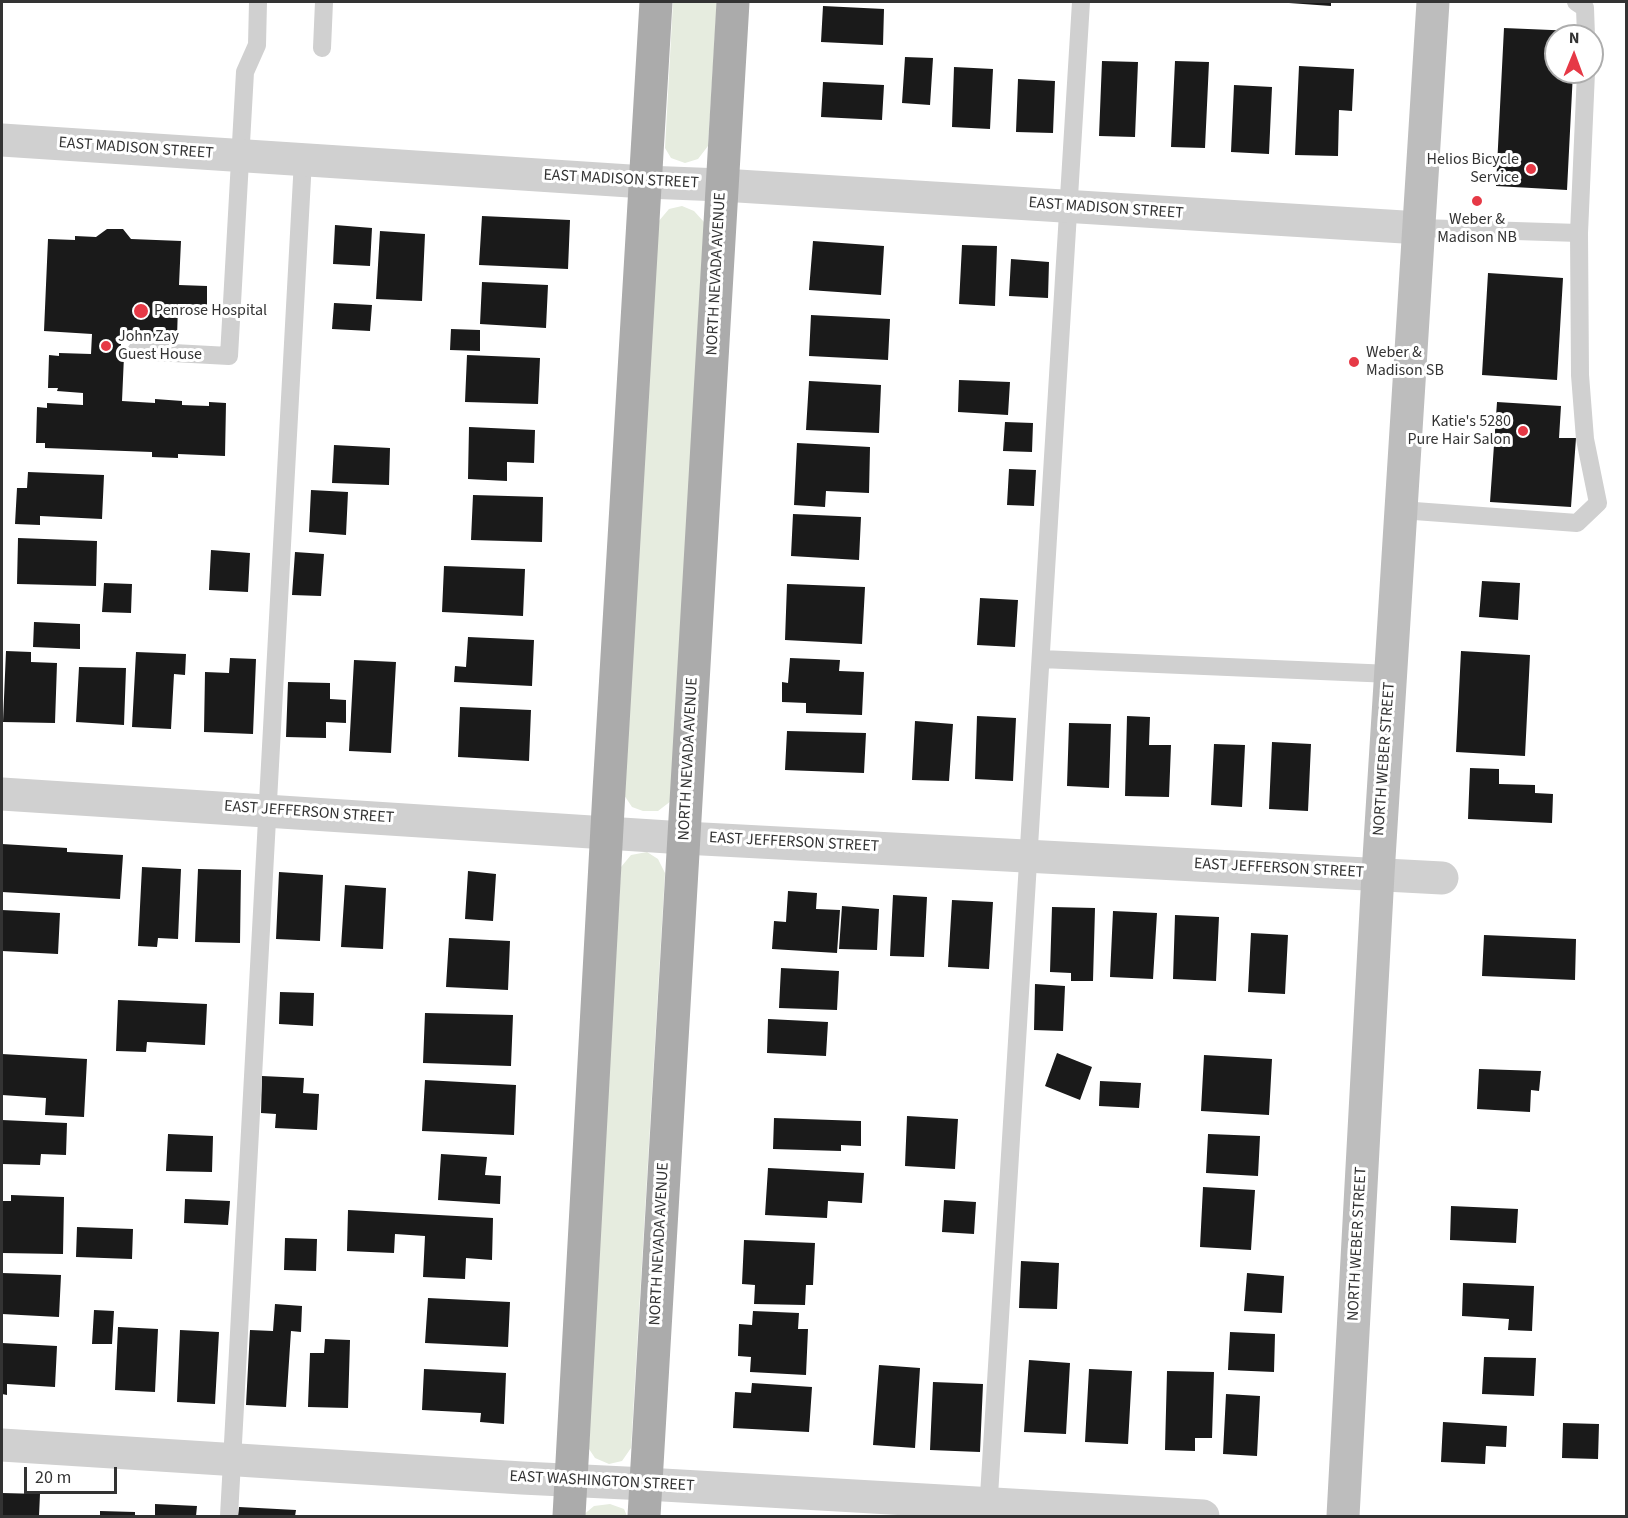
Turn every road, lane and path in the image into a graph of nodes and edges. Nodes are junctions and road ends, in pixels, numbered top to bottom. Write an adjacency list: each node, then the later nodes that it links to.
1 (258, 2): 12 (lane)
2 (324, 2): 9 (lane)
3 (656, 2): 14 (main road)
4 (734, 2): 15 (main road, NORTH NEVADA AVENUE)
5 (1081, 2): 16 (lane)
6 (1433, 2): 17 (street, NORTH WEBER STREET)
7 (1576, 2): 8 (lane)
8 (1586, 24)
9 (322, 48)
10 (1585, 84): 18 (lane)
11 (2, 140): 12 (street, EAST MADISON STREET)
12 (242, 155): 13 (street, EAST MADISON STREET); 19 (lane)
13 (303, 160): 14 (street, EAST MADISON STREET); 24 (lane)
14 (645, 182): 15 (street, EAST MADISON STREET); 25 (main road)
15 (722, 185): 16 (street, EAST MADISON STREET); 26 (main road, NORTH NEVADA AVENUE)
16 (1068, 207): 17 (street, EAST MADISON STREET); 21 (lane)
17 (1420, 228): 18 (lane); 20 (street, NORTH WEBER STREET)
18 (1579, 233): 20 (lane)
19 (136, 351)
20 (1401, 510): 22 (street, NORTH WEBER STREET)
21 (1041, 659): 22 (lane); 27 (lane)
22 (1391, 674): 28 (street, NORTH WEBER STREET)
23 (2, 794): 24 (street, EAST JEFFERSON STREET)
24 (269, 811): 25 (street, EAST JEFFERSON STREET); 31 (lane)
25 (606, 833): 26 (street, EAST JEFFERSON STREET); 32 (main road)
26 (684, 838): 27 (street, EAST JEFFERSON STREET); 33 (main road, NORTH NEVADA AVENUE)
27 (1029, 856): 28 (street, EAST JEFFERSON STREET); 34 (lane)
28 (1378, 874): 29 (street, EAST JEFFERSON STREET); 39 (street, NORTH WEBER STREET)
29 (1442, 878)
30 (2, 1445): 31 (street, EAST WASHINGTON STREET)
31 (233, 1460): 32 (street, EAST WASHINGTON STREET); 35 (lane)
32 (571, 1481): 33 (street, EAST WASHINGTON STREET); 36 (main road)
33 (646, 1484): 34 (street, EAST WASHINGTON STREET); 37 (main road, NORTH NEVADA AVENUE)
34 (988, 1511): 38 (street, EAST WASHINGTON STREET)
35 (230, 1516)
36 (569, 1516)
37 (644, 1516)
38 (1203, 1516)
39 (1343, 1516)

